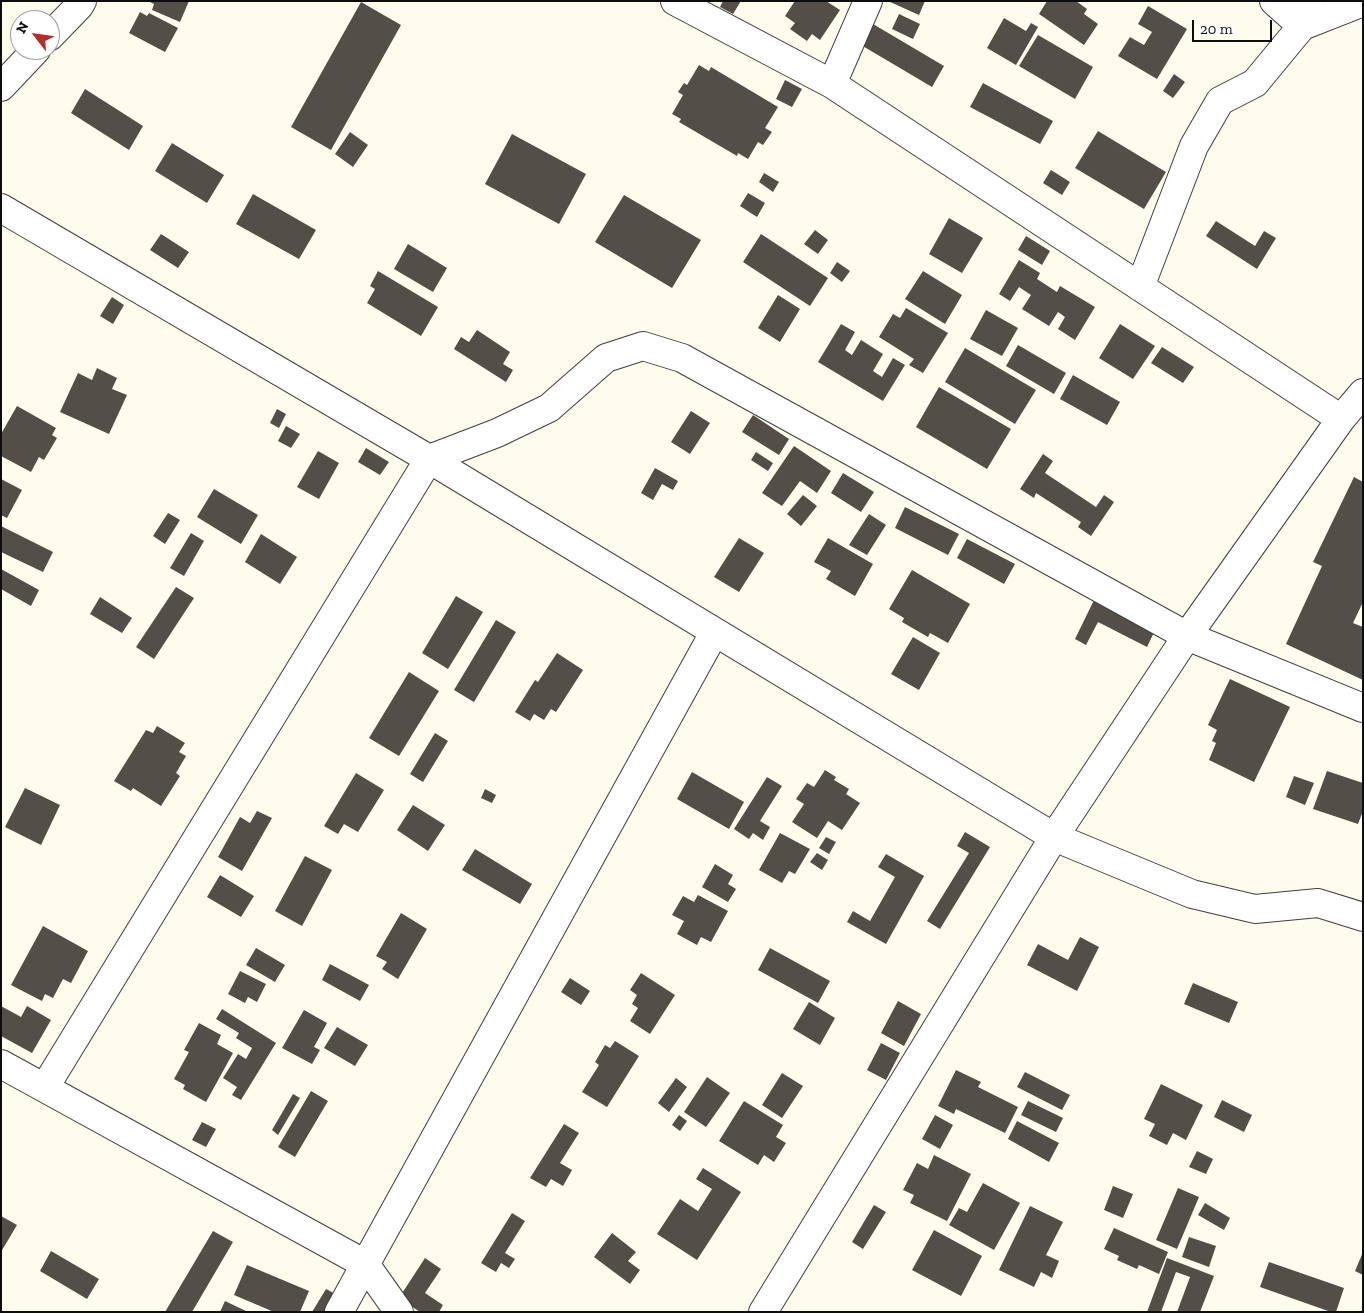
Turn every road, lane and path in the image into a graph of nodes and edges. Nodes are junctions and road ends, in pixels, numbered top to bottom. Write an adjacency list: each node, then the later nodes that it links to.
1 (82, 1): 7 (street)
2 (676, 1): 9 (street)
3 (868, 1): 9 (street)
4 (1274, 1): 6 (street)
5 (1363, 2): 6 (street)
6 (1306, 14): 12 (street)
7 (60, 26)
8 (26, 60): 10 (street)
9 (832, 84): 12 (street)
10 (1, 86)
11 (1, 208): 15 (street)
12 (1140, 287): 14 (street)
13 (1363, 393): 14 (street)
14 (1341, 419): 17 (street)
15 (429, 459): 16 (street); 17 (street); 22 (street)
16 (714, 633): 19 (street); 23 (street)
17 (1187, 636): 18 (street); 19 (street)
18 (1363, 708)
19 (1054, 836): 20 (street); 26 (street)
20 (1363, 917)
21 (1, 1064): 22 (street)
22 (45, 1087): 23 (street)
23 (365, 1264): 24 (street); 25 (street)
24 (338, 1312)
25 (399, 1312)
26 (763, 1312)

